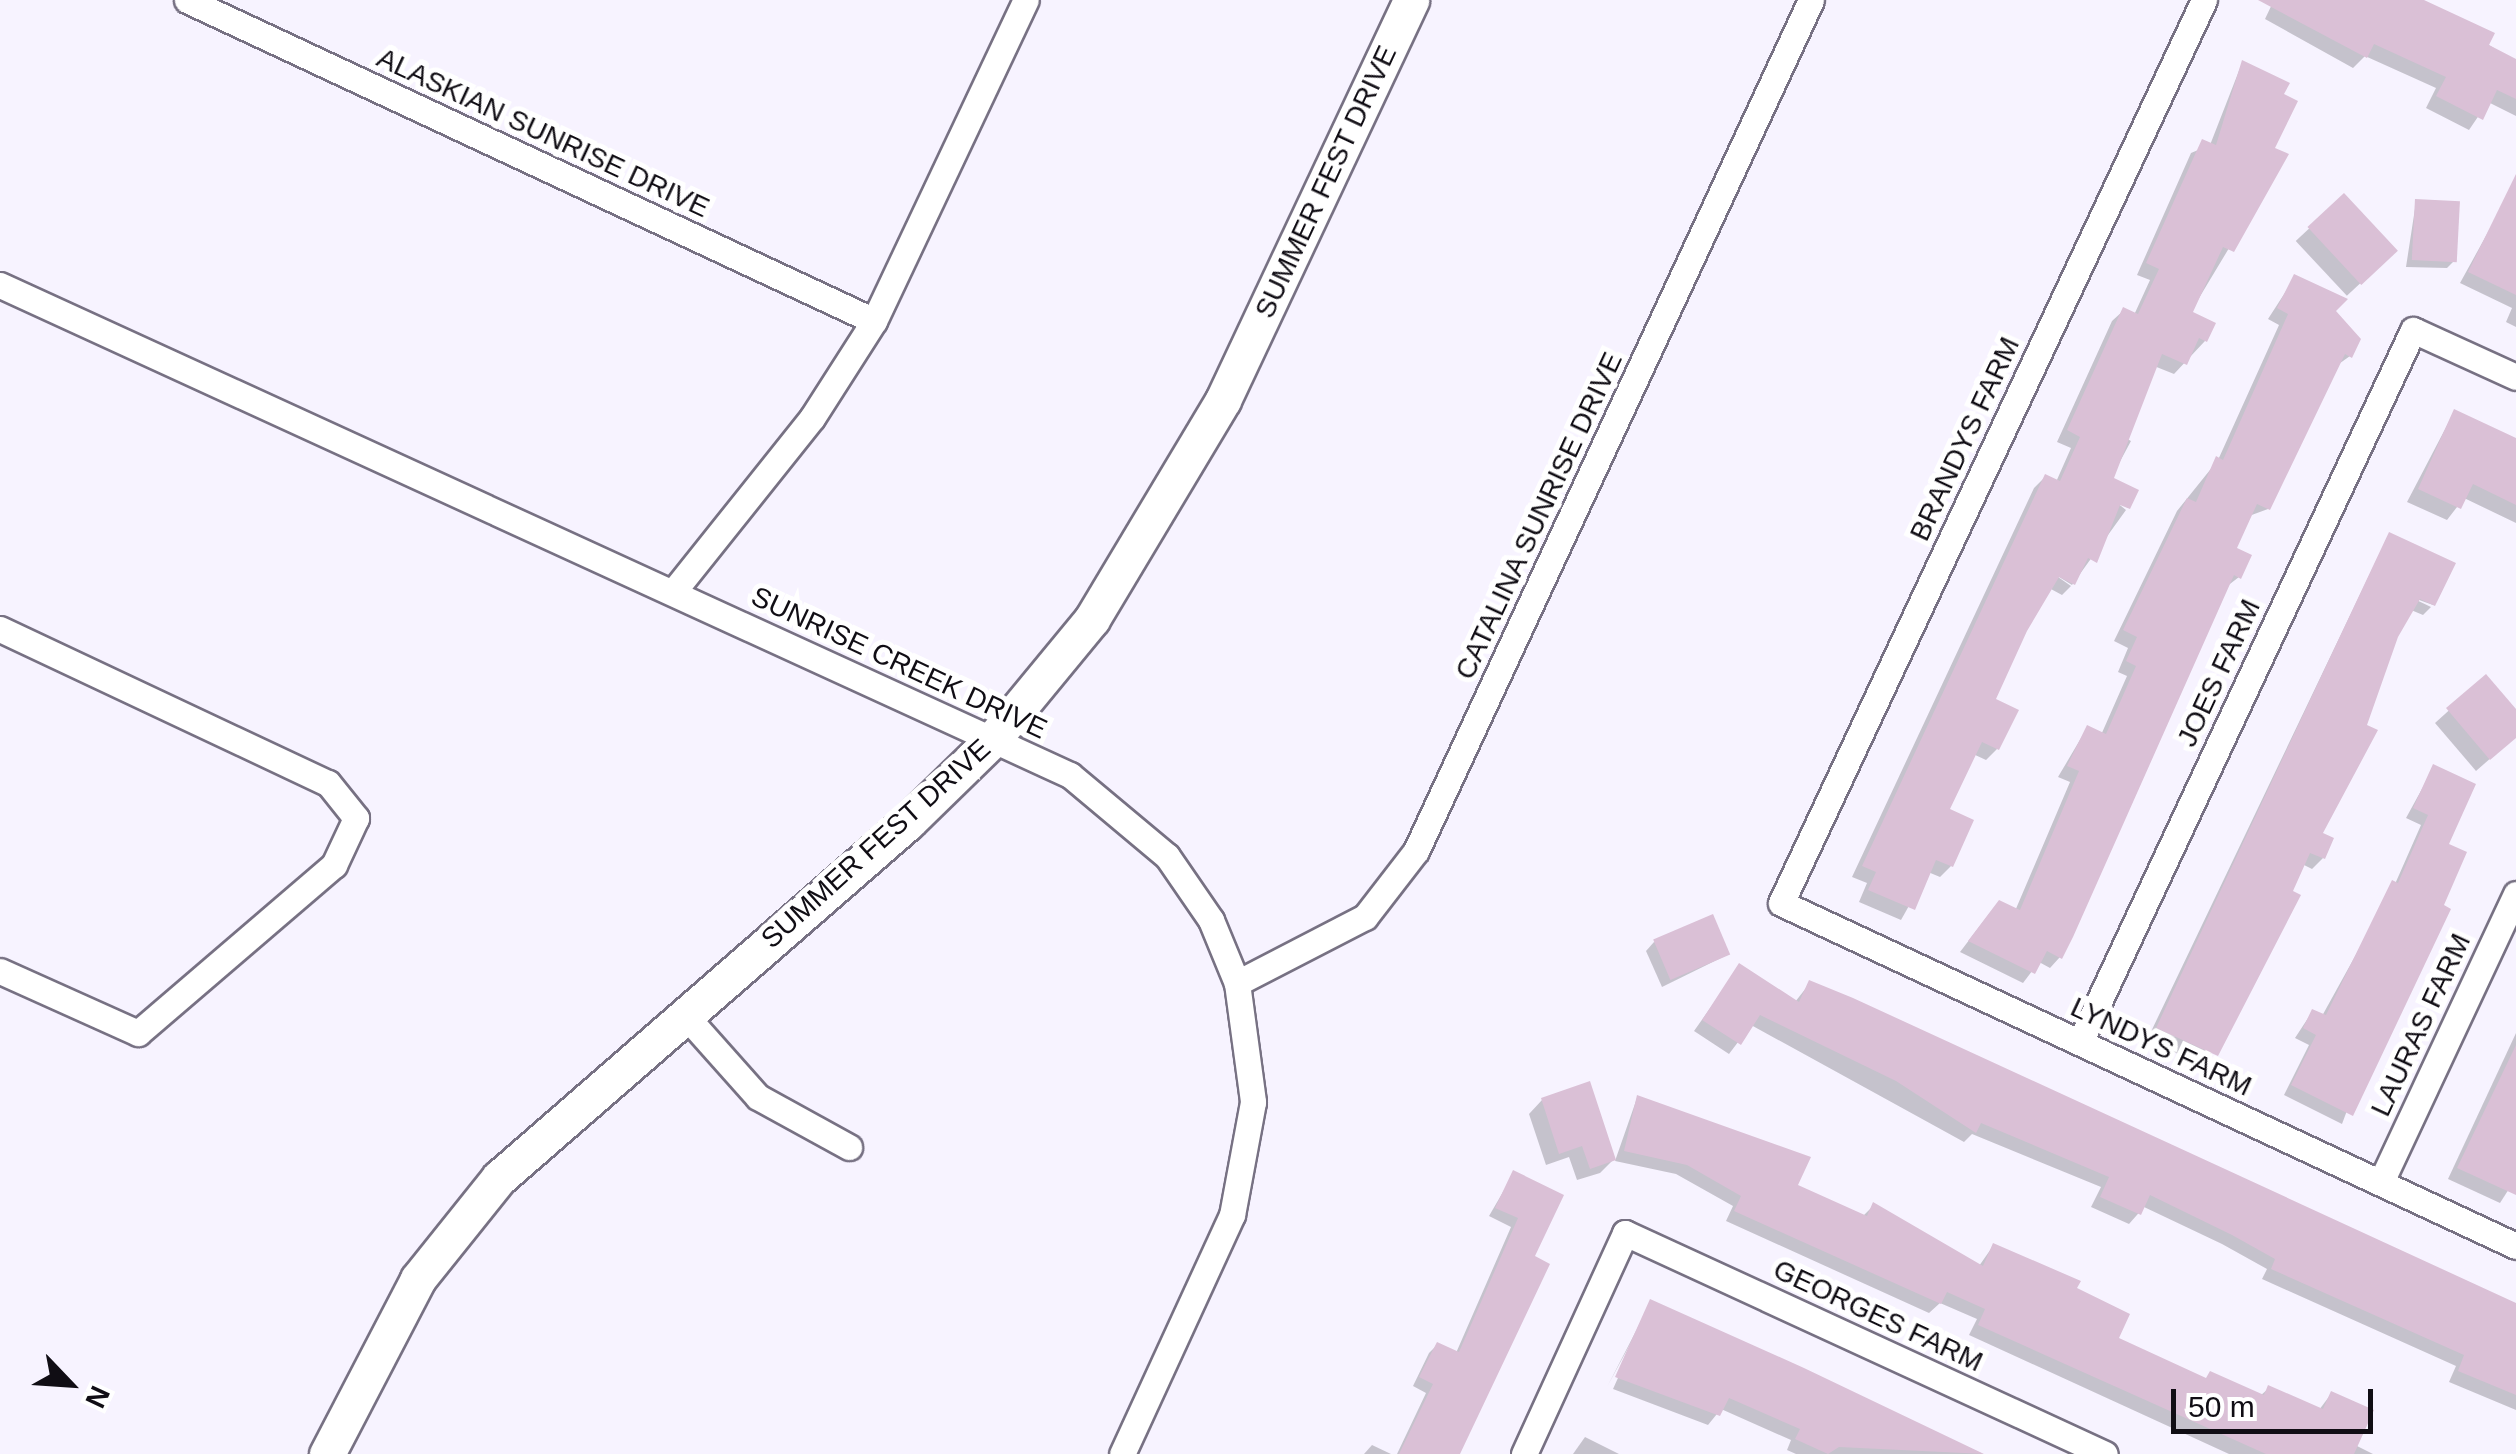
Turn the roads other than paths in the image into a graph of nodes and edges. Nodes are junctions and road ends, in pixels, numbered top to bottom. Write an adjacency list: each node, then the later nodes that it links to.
1 (187, 0): 7 (street, ALASKIAN SUNRISE DRIVE)
2 (1026, 0): 7 (street)
3 (1411, 0): 11 (street, SUMMER FEST DRIVE)
4 (1812, 0): 15 (street, CATALINA SUNRISE DRIVE)
5 (2204, 0): 13 (street, BRANDYS FARM)
6 (0, 286): 9 (street, SUNRISE CREEK DRIVE)
7 (874, 321): 9 (street)
8 (2516, 377): 17 (street, JOES FARM)
9 (673, 592): 11 (street, SUNRISE CREEK DRIVE)
10 (0, 629): 14 (street)
11 (994, 738): 15 (street, SUNRISE CREEK DRIVE); 16 (street, SUMMER FEST DRIVE)
12 (2516, 894): 19 (street, LAURAS FARM)
13 (1781, 903): 17 (street, LYNDYS FARM)
14 (0, 971)
15 (1238, 983): 22 (street, SUNRISE CREEK DRIVE)
16 (684, 1014): 18 (street); 21 (street, SUMMER FEST DRIVE)
17 (2080, 1042): 19 (street, LYNDYS FARM)
18 (849, 1147)
19 (2380, 1182): 20 (street, LYNDYS FARM)
20 (2516, 1246)
21 (327, 1454)
22 (1122, 1454)
23 (1524, 1454): 24 (street, GEORGES FARM)
24 (2105, 1454)

